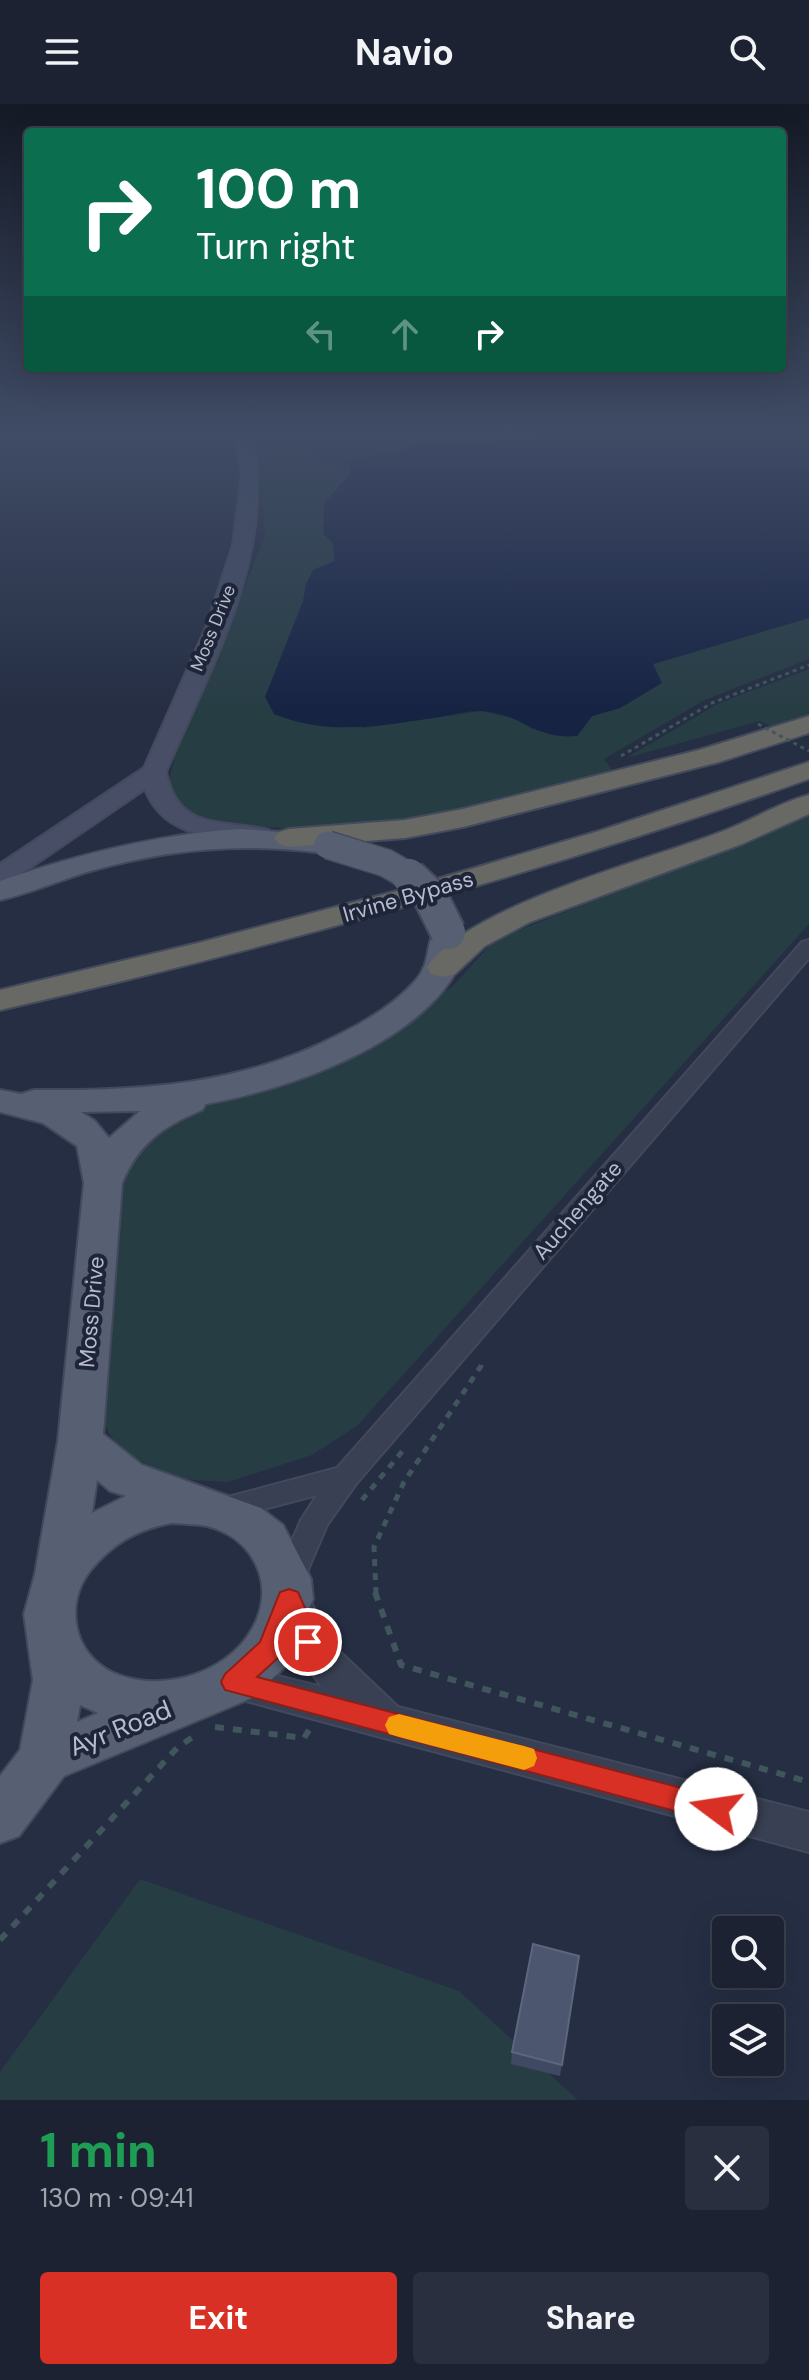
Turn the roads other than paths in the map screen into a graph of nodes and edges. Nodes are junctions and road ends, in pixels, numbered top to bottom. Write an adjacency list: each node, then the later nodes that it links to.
1 (248, 524): 5 (main road, Moss Drive)
2 (809, 724): 7 (highway)
3 (809, 751): 12 (highway, Irvine Bypass)
4 (809, 770): 13 (highway, Irvine Bypass)
5 (154, 772): 7 (main road); 8 (main road)
6 (809, 804): 11 (highway)
7 (274, 837): 9 (main road); 11 (main road, bridge)
8 (0, 876)
9 (0, 891)
10 (809, 946): 18 (street, Auchengate)
11 (443, 967): 14 (main road)
12 (0, 979)
13 (0, 1000)
14 (213, 1092): 15 (main road); 16 (main road, Moss Drive)
15 (0, 1101): 16 (main road, Moss Drive)
16 (103, 1183): 17 (main road, Moss Drive)
17 (80, 1441): 19 (main road); 20 (main road, Moss Drive)
18 (346, 1476): 19 (street); 21 (street, Auchengate)
19 (214, 1509): 20 (main road); 21 (main road)
20 (59, 1575): 22 (main road)
21 (288, 1592): 23 (main road); 24 (street)
22 (55, 1646): 23 (main road); 25 (main road, Ayr Road)
23 (215, 1690): 24 (street); 25 (main road, Ayr Road)
24 (395, 1725): 27 (street)
25 (45, 1759): 26 (main road, Ayr Road)
26 (0, 1818)
27 (809, 1832)

